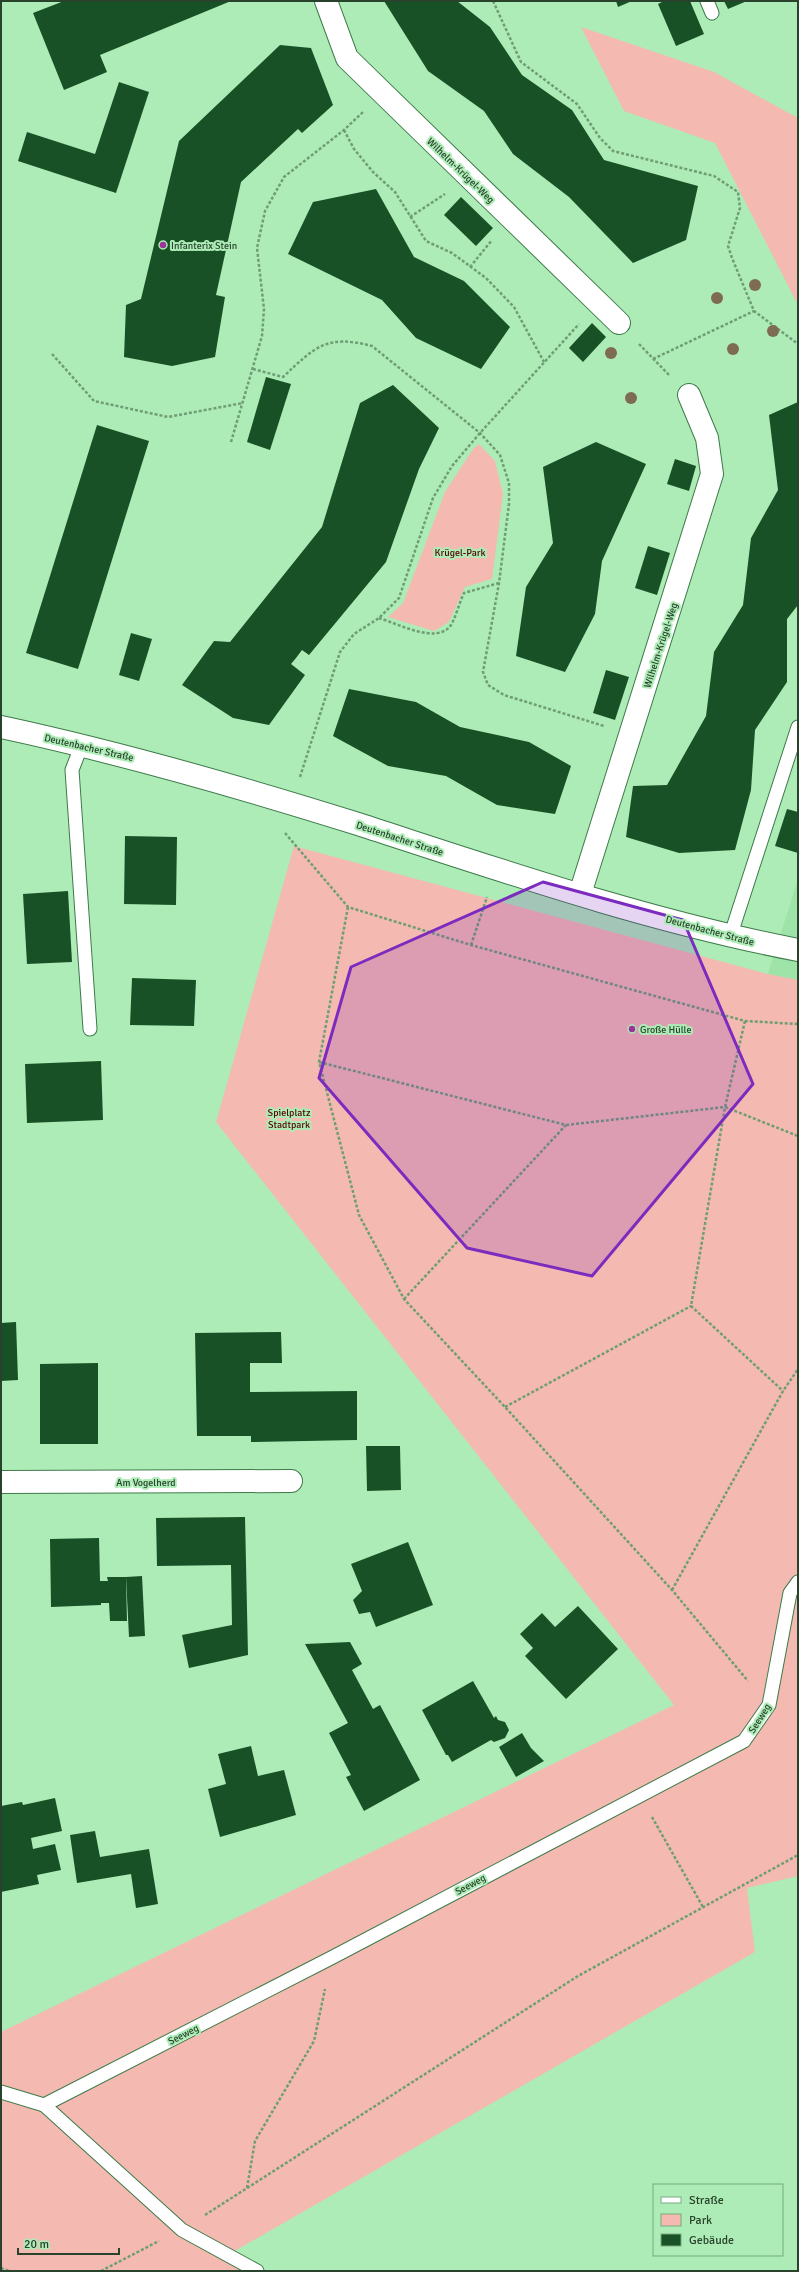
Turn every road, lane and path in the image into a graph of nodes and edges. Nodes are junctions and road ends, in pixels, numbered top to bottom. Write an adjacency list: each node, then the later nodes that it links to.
1 (326, 1): 3 (street, Wilhelm-Krügel-Weg)
2 (493, 1): 10 (path)
3 (382, 93): 4 (path); 5 (street, Wilhelm-Krügel-Weg)
4 (344, 130): 6 (path); 16 (path)
5 (469, 178): 6 (path); 7 (street, Wilhelm-Krügel-Weg)
6 (410, 216): 8 (path)
7 (510, 219): 8 (path); 9 (street, Wilhelm-Krügel-Weg)
8 (470, 267): 15 (path)
9 (598, 303): 11 (street, Wilhelm-Krügel-Weg); 15 (path)
10 (754, 311): 12 (path); 14 (path)
11 (619, 323): 14 (path)
12 (798, 344)
13 (52, 354): 18 (path)
14 (653, 359): 17 (path)
15 (544, 362): 19 (path)
16 (253, 369): 18 (path); 19 (path)
17 (689, 395): 25 (street, Wilhelm-Krügel-Weg)
18 (243, 404): 20 (path)
19 (480, 432): 21 (path); 22 (path)
20 (231, 442)
21 (499, 583): 22 (path); 25 (path)
22 (379, 618): 27 (path)
23 (1, 727): 26 (street, Deutenbacher Straße)
24 (798, 727): 31 (lane)
25 (631, 734): 29 (street, Wilhelm-Krügel-Weg)
26 (82, 744): 27 (street, Deutenbacher Straße); 36 (lane)
27 (292, 804): 28 (street, Deutenbacher Straße); 30 (path)
28 (495, 870): 29 (street, Deutenbacher Straße); 32 (path)
29 (580, 894): 31 (street, Deutenbacher Straße)
30 (348, 907): 32 (path); 37 (path)
31 (730, 937): 33 (street, Deutenbacher Straße)
32 (471, 946): 34 (path)
33 (798, 950)
34 (745, 1021): 35 (path); 38 (path)
35 (798, 1024)
36 (90, 1029)
37 (319, 1062): 39 (path); 41 (path)
38 (725, 1107): 39 (path); 40 (path); 42 (path)
39 (566, 1125): 41 (path)
40 (798, 1136)
41 (404, 1299): 45 (path)
42 (691, 1306): 44 (path); 45 (path)
43 (798, 1369): 44 (path)
44 (784, 1391): 49 (path)
45 (506, 1407): 49 (path)
46 (291, 1481): 47 (street, Am Vogelherd)
47 (1, 1482)
48 (798, 1582): 50 (lane, Seeweg)
49 (672, 1590): 50 (path)
50 (769, 1705): 51 (lane, Seeweg)
51 (640, 1795): 53 (path); 54 (lane, Seeweg)
52 (798, 1855): 53 (path)
53 (703, 1907): 57 (path)
54 (331, 1958): 56 (lane, Seeweg); 57 (path)
55 (1, 2092): 56 (lane)
56 (44, 2105): 58 (lane)
57 (247, 2189): 58 (path)
58 (182, 2230): 61 (path); 62 (lane)
59 (1, 2268): 60 (path)
60 (9, 2271)
61 (101, 2271)
62 (256, 2271)

